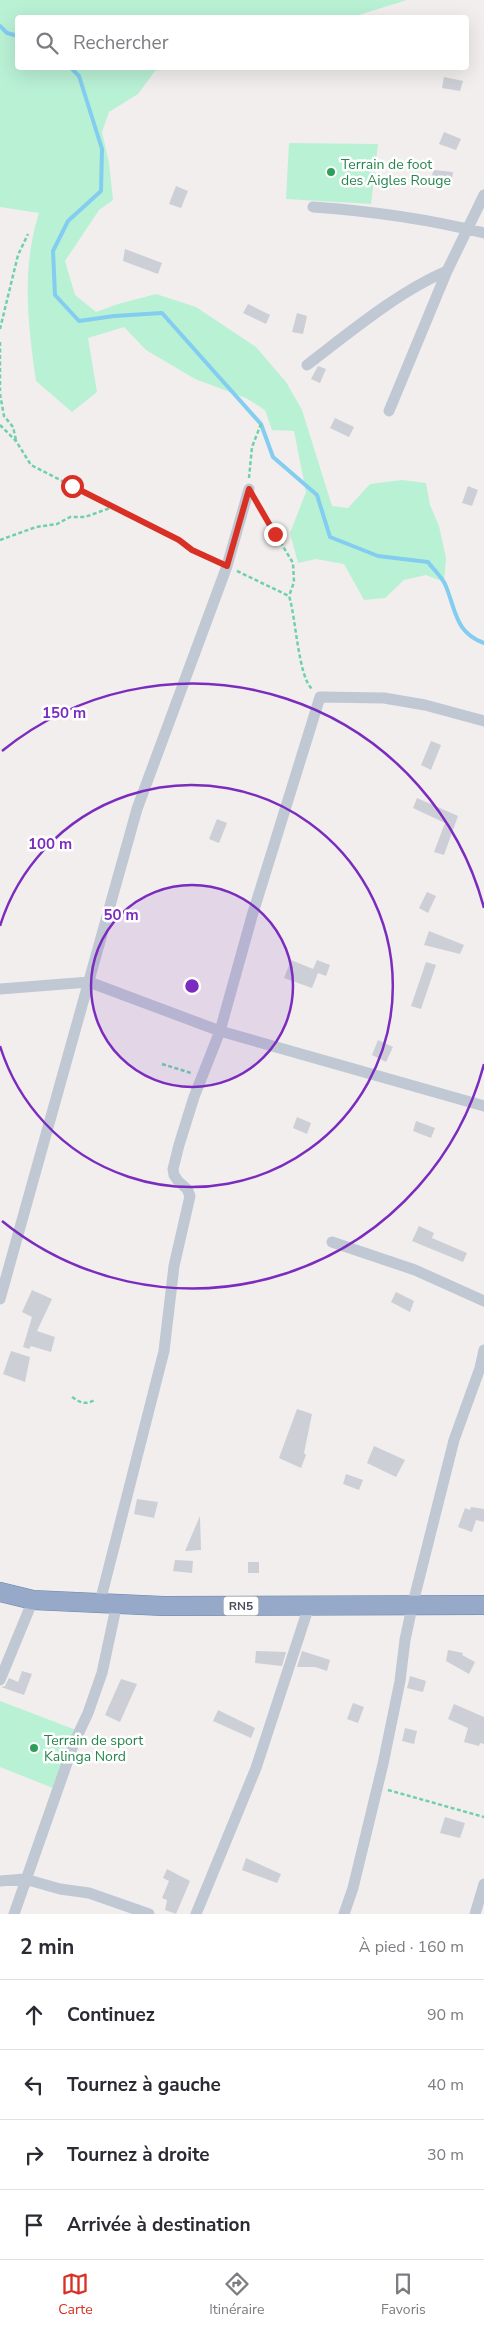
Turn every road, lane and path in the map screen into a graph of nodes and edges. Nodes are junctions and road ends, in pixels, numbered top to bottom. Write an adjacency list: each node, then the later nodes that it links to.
1 (484, 195): 3 (street)
2 (313, 206): 3 (street)
3 (466, 229): 4 (street); 6 (street)
4 (484, 233)
5 (28, 234): 7 (path)
6 (447, 271): 9 (street); 11 (street)
7 (0, 329)
8 (0, 342): 10 (path)
9 (307, 364)
10 (0, 393): 14 (path)
11 (389, 411)
12 (261, 424): 15 (path)
13 (0, 425): 14 (path)
14 (16, 441): 16 (path)
15 (249, 489): 18 (street); 19 (path)
16 (113, 507): 17 (path); 18 (path)
17 (0, 540)
18 (227, 566): 19 (path); 22 (street)
19 (289, 596): 20 (path)
20 (320, 697): 21 (street); 24 (street)
21 (484, 720)
22 (89, 982): 23 (street); 24 (street); 29 (street)
23 (0, 989)
24 (220, 1031): 26 (street); 27 (street)
25 (162, 1064): 26 (path)
26 (202, 1077): 36 (street)
27 (484, 1106)
28 (332, 1242): 30 (street)
29 (0, 1299)
30 (484, 1301)
31 (484, 1350): 39 (street)
32 (72, 1397): 33 (path)
33 (95, 1400)
34 (0, 1592): 35 (highway, RN5)
35 (33, 1600): 36 (highway, RN5); 40 (street)
36 (108, 1603): 38 (highway, RN5); 43 (street)
37 (484, 1605): 39 (highway, RN5)
38 (309, 1606): 39 (highway, RN5); 48 (street)
39 (412, 1606): 41 (street)
40 (0, 1680)
41 (377, 1787): 42 (path); 49 (street)
42 (484, 1817)
43 (25, 1880): 44 (street); 46 (street); 47 (street)
44 (0, 1881)
45 (484, 1884): 50 (street)
46 (14, 1914)
47 (149, 1914)
48 (196, 1914)
49 (344, 1914)
50 (475, 1914)

